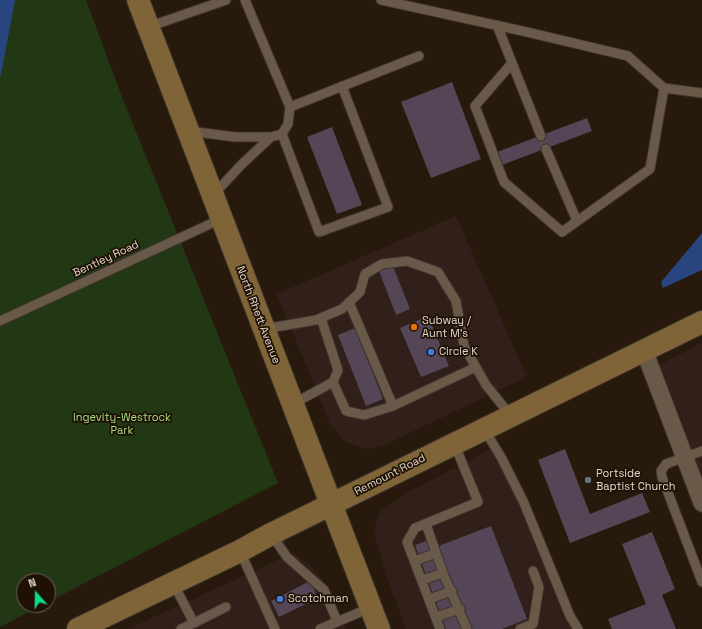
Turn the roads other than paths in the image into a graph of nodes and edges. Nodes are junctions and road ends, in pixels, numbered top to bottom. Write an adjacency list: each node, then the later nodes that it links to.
1 (138, 0): 6 (main road, North Rhett Avenue)
2 (226, 0): 6 (lane)
3 (245, 0): 12 (lane)
4 (381, 0): 5 (lane)
5 (497, 25): 8 (lane); 10 (lane)
6 (148, 27): 13 (main road, North Rhett Avenue)
7 (419, 56): 9 (lane)
8 (512, 63): 15 (lane); 20 (lane)
9 (342, 86): 12 (lane); 14 (lane)
10 (664, 88): 11 (lane); 20 (lane)
11 (702, 93)
12 (290, 107): 14 (lane)
13 (188, 130): 16 (lane); 18 (main road, North Rhett Avenue)
14 (282, 134): 16 (lane)
15 (541, 136)
16 (271, 137): 18 (lane)
17 (546, 148): 20 (lane)
18 (213, 195): 19 (main road, North Rhett Avenue)
19 (222, 219): 23 (lane, Bentley Road); 25 (main road, North Rhett Avenue)
20 (577, 221)
21 (349, 302): 22 (lane); 27 (lane); 30 (lane)
22 (321, 318): 25 (lane); 28 (lane)
23 (0, 321)
24 (702, 322): 26 (main road, Remount Road)
25 (264, 329): 29 (main road, North Rhett Avenue)
26 (644, 350): 31 (main road, Remount Road); 35 (street)
27 (476, 367): 30 (lane); 31 (lane)
28 (333, 382): 29 (lane); 30 (lane)
29 (293, 404): 37 (main road, North Rhett Avenue)
30 (393, 406)
31 (511, 416): 32 (main road, Remount Road)
32 (484, 429): 33 (main road, Remount Road); 64 (lane)
33 (454, 443): 37 (main road, Remount Road); 38 (lane)
34 (702, 451): 35 (lane)
35 (684, 457): 36 (street); 47 (lane)
36 (702, 503)
37 (332, 504): 39 (main road, Remount Road); 51 (main road, North Rhett Avenue)
38 (426, 524): 41 (lane); 42 (lane)
39 (271, 534): 40 (main road, Remount Road); 54 (lane)
40 (240, 551): 46 (main road, Remount Road); 58 (lane)
41 (436, 553): 42 (lane); 44 (lane)
42 (415, 561): 45 (lane)
43 (533, 570): 63 (lane)
44 (443, 573): 45 (lane); 48 (lane)
45 (422, 580): 49 (lane)
46 (173, 582): 55 (lane); 56 (main road, Remount Road)
47 (702, 582)
48 (452, 591): 49 (lane); 52 (lane)
49 (429, 600): 53 (lane)
50 (226, 607): 55 (lane)
51 (370, 608): 54 (lane); 60 (main road, North Rhett Avenue)
52 (460, 609): 53 (lane); 62 (lane)
53 (436, 617): 61 (lane)
54 (337, 621): 59 (lane)
55 (194, 623): 57 (lane)
56 (78, 629)
57 (181, 629)
58 (275, 629)
59 (320, 629)
60 (379, 629)
61 (440, 629)
62 (467, 629)
63 (520, 629)
64 (578, 629)

